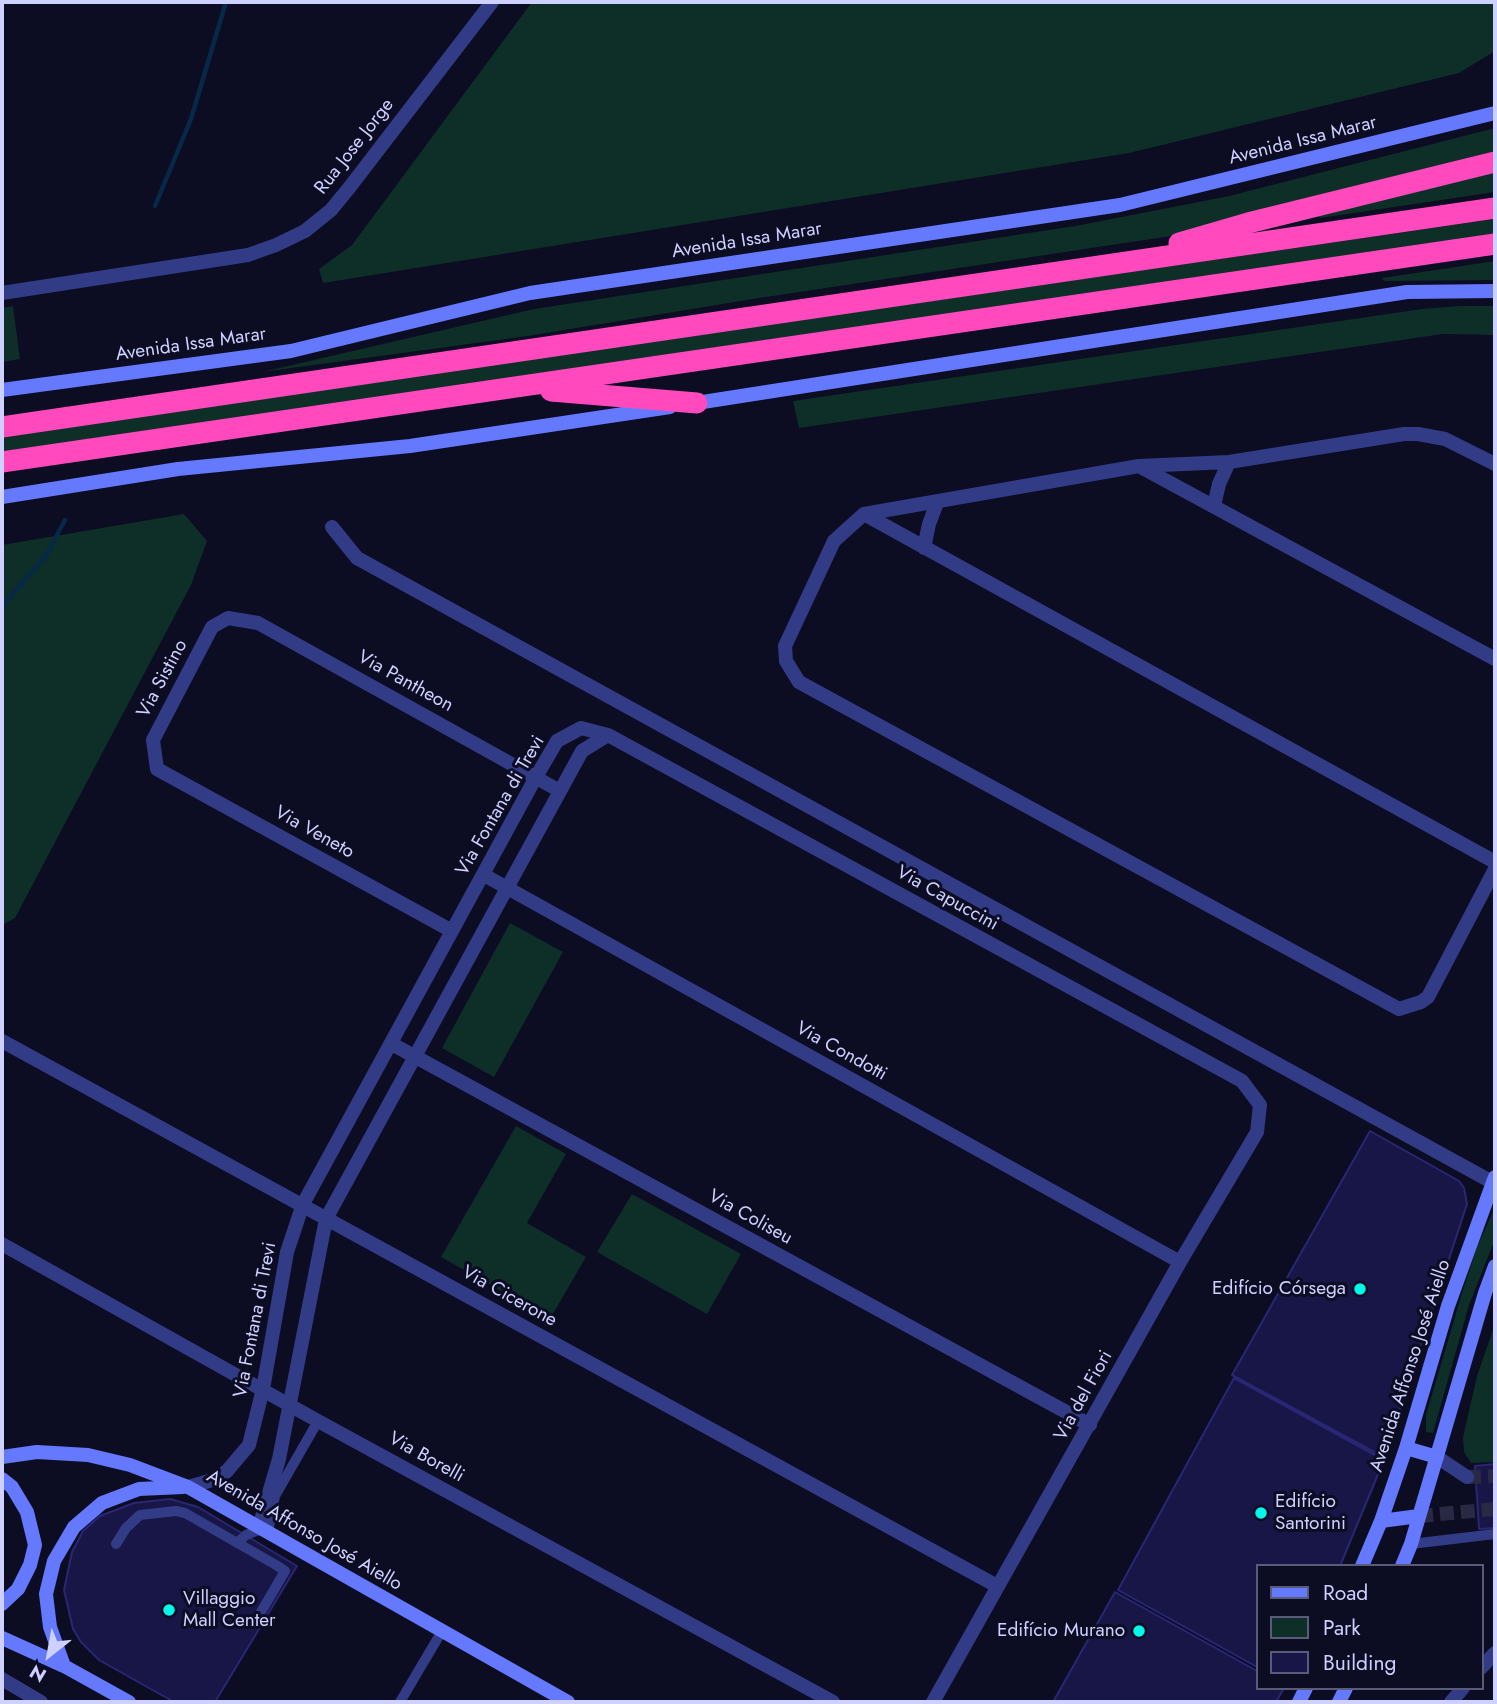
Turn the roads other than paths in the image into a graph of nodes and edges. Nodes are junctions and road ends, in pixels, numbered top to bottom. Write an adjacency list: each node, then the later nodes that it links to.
1 (492, 2): 8 (street, Rua Jose Jorge)
2 (1495, 113): 10 (street, Avenida Issa Marar)
3 (1495, 162): 6 (highway)
4 (1495, 208): 6 (highway)
5 (1495, 244): 9 (highway)
6 (1110, 264): 12 (highway)
7 (1495, 291): 11 (street)
8 (2, 293)
9 (514, 388): 11 (highway); 14 (highway)
10 (2, 390)
11 (697, 403): 17 (street)
12 (2, 427)
13 (1229, 462): 15 (street); 16 (street); 19 (street)
14 (2, 463)
15 (1495, 464)
16 (1139, 466): 18 (street); 19 (street)
17 (2, 497)
18 (937, 503): 20 (street); 22 (street)
19 (1214, 506): 24 (street)
20 (864, 514): 22 (street); 30 (street)
21 (332, 527): 38 (street)
22 (924, 548): 29 (street)
23 (228, 618): 26 (street, Via Sistino); 27 (street, Via Pantheon)
24 (1495, 659)
25 (608, 735): 27 (street, Via Fontana di Trevi); 28 (street); 37 (street, Via Capuccini)
26 (157, 769): 33 (street, Via Veneto)
27 (536, 777): 28 (street, Via Pantheon); 31 (street, Via Fontana di Trevi)
28 (561, 790): 32 (street)
29 (1495, 862)
30 (1495, 869)
31 (484, 875): 32 (street, Via Condotti); 33 (street, Via Fontana di Trevi)
32 (506, 888): 36 (street); 42 (street, Via Condotti)
33 (452, 931): 35 (street, Via Fontana di Trevi)
34 (2, 1041): 39 (street, Via Cicerone)
35 (392, 1044): 36 (street, Via Coliseu); 39 (street, Via Fontana di Trevi)
36 (416, 1057): 40 (street); 47 (street, Via Coliseu)
37 (1260, 1105): 42 (street, Via del Fiori)
38 (1494, 1180): 48 (street, Avenida Affonso José Aiello)
39 (303, 1205): 40 (street, Via Cicerone); 44 (street, Via Fontana di Trevi)
40 (326, 1219): 45 (street); 63 (street, Via Cicerone)
41 (2, 1244): 44 (street, Via Borelli)
42 (1180, 1262): 47 (street, Via del Fiori)
43 (1495, 1266): 50 (street)
44 (263, 1389): 45 (street, Via Borelli); 53 (street, Via Fontana di Trevi)
45 (290, 1404): 46 (street, Via Borelli); 56 (street)
46 (318, 1421): 56 (lane); 76 (street, Via Borelli)
47 (1090, 1425): 63 (street, Via del Fiori)
48 (1406, 1448): 50 (street); 55 (street, Avenida Affonso José Aiello)
49 (2, 1457): 53 (street, Avenida Affonso José Aiello)
50 (1437, 1457): 51 (street); 54 (street)
51 (1467, 1477)
52 (2, 1479): 64 (street)
53 (188, 1487): 56 (street, Avenida Affonso José Aiello); 69 (street)
54 (1419, 1516): 55 (street); 60 (street)
55 (1381, 1521): 61 (street, Avenida Affonso José Aiello)
56 (263, 1530): 58 (lane); 66 (street, Avenida Affonso José Aiello)
57 (1495, 1534): 60 (lane)
58 (237, 1543): 59 (lane); 65 (lane)
59 (116, 1544)
60 (1411, 1544): 62 (street)
61 (1363, 1564)
62 (1403, 1564)
63 (997, 1586): 77 (street, Via del Fiori)
64 (2, 1604)
65 (254, 1624)
66 (442, 1631): 74 (lane); 75 (street, Avenida Affonso José Aiello)
67 (2, 1638): 69 (street)
68 (1495, 1653): 70 (street)
69 (64, 1665): 73 (street)
70 (1483, 1666)
71 (2, 1679): 72 (street)
72 (41, 1702)
73 (130, 1702)
74 (400, 1702)
75 (568, 1702)
76 (833, 1702)
77 (933, 1702)

